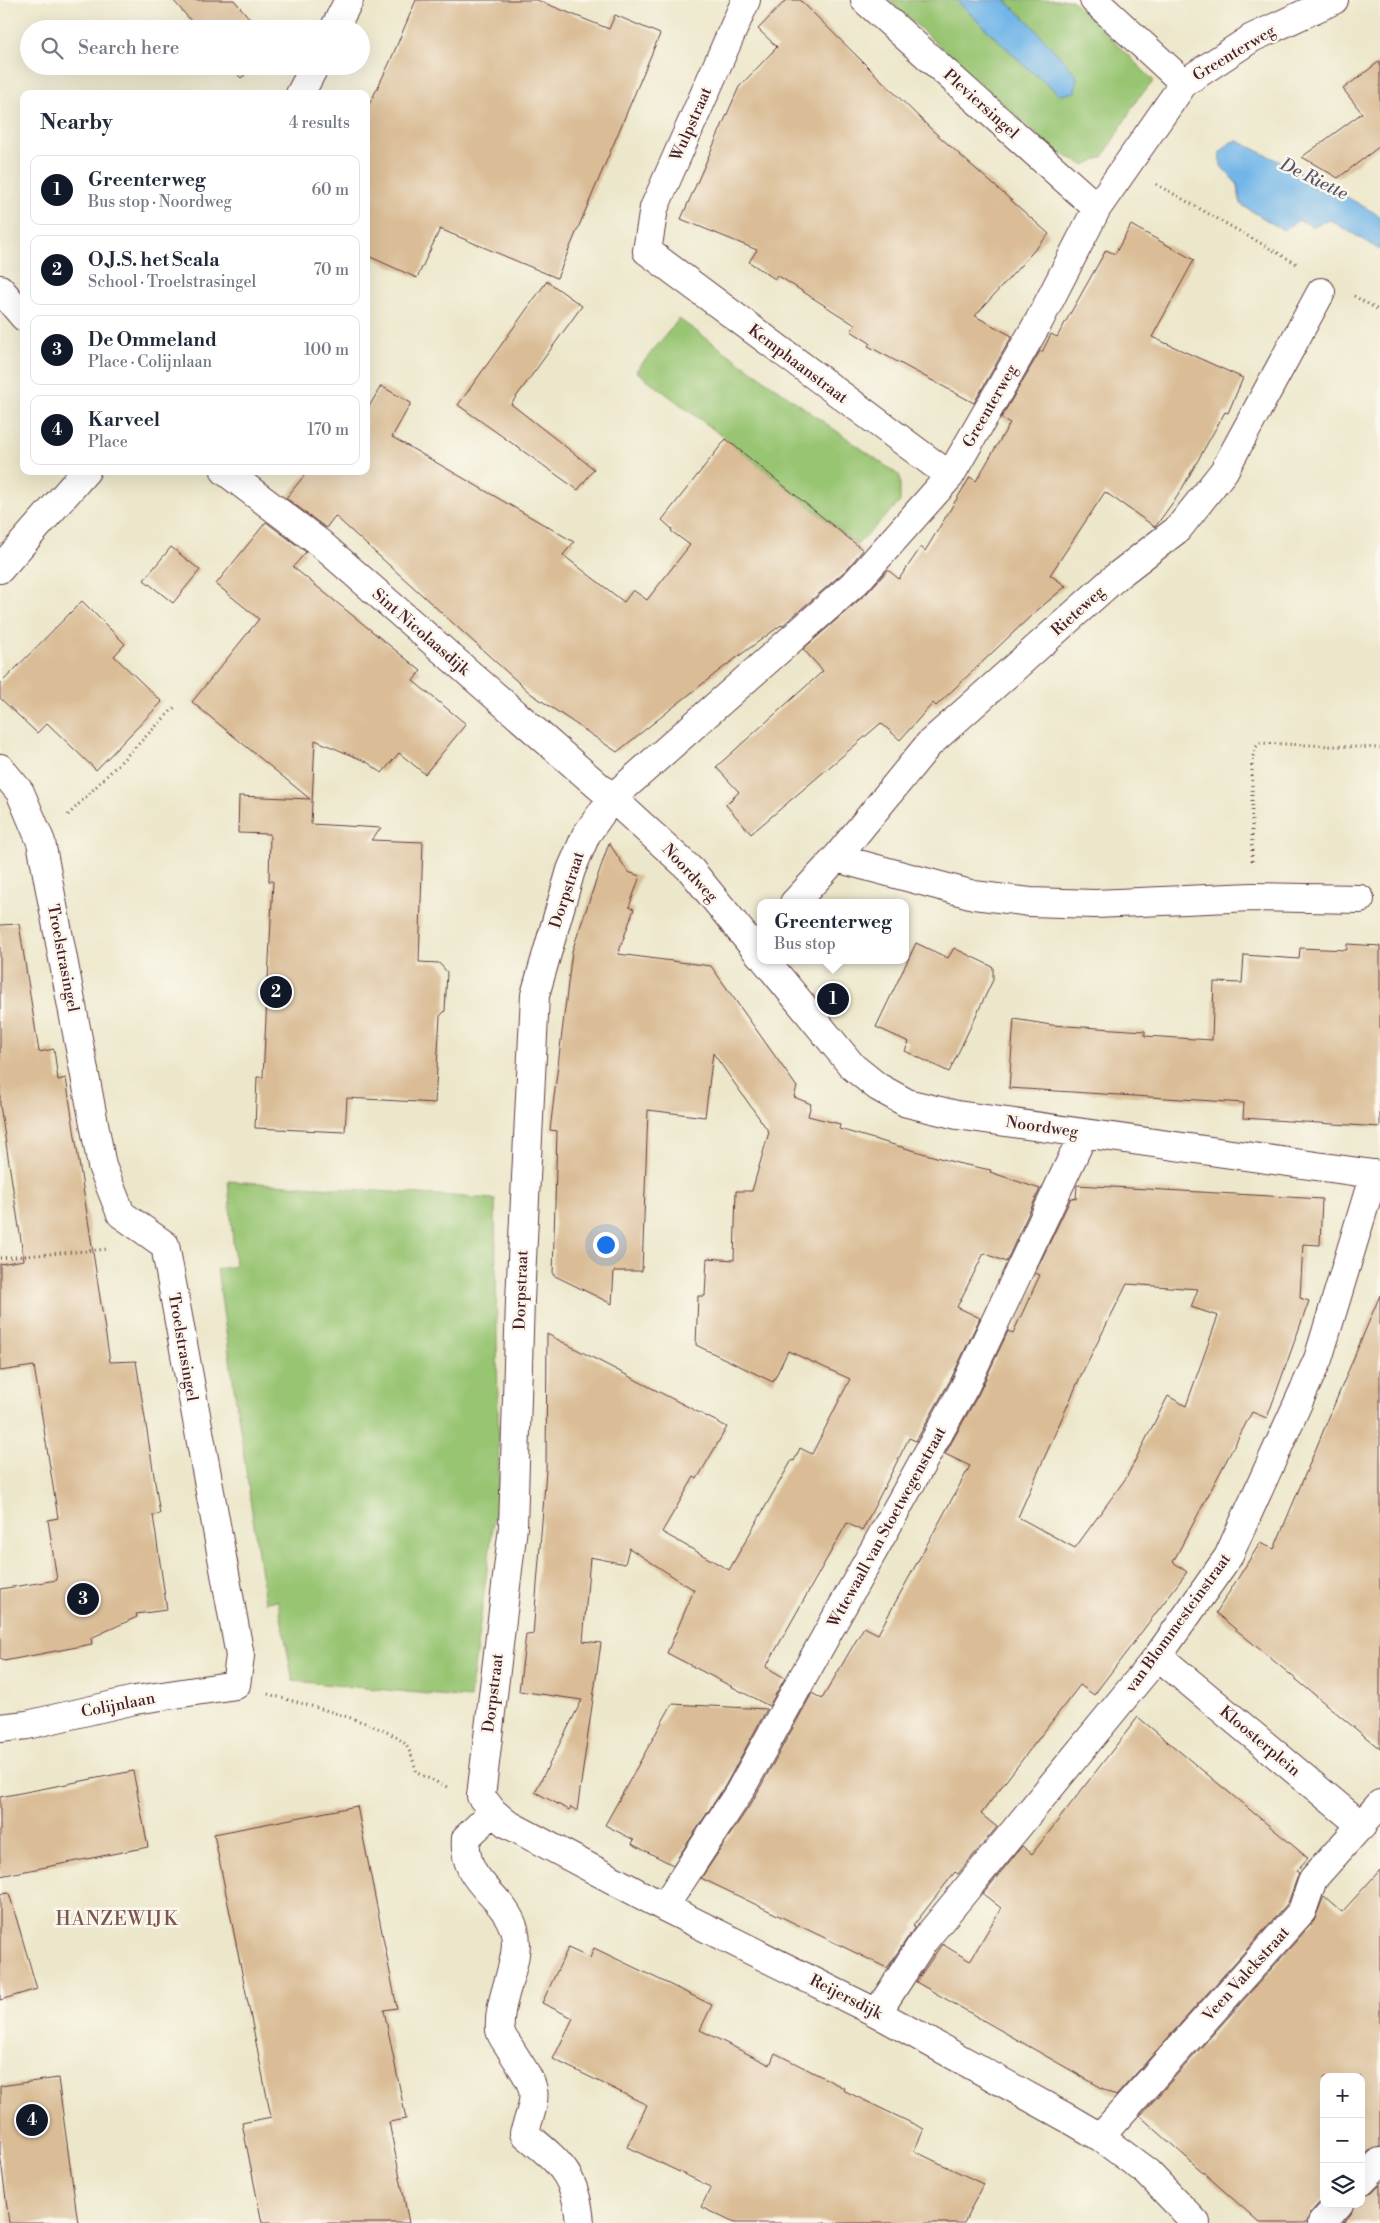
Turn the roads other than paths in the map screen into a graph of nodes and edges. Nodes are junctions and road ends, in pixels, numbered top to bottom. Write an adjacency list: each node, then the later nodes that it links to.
1 (349, 0): 6 (street)
2 (746, 0): 11 (street, Wulpstraat)
3 (865, 0): 10 (street, Pleviersingel)
4 (1094, 0): 8 (street)
5 (1334, 0): 8 (street, Greenterweg)
6 (339, 20)
7 (310, 75): 9 (street)
8 (1184, 83): 10 (street, Greenterweg)
9 (302, 90)
10 (1097, 208): 17 (street, Greenterweg)
11 (647, 252): 17 (street, Kemphaanstraat)
12 (0, 289): 14 (street)
13 (1321, 292): 21 (street, Rieteweg)
14 (20, 312)
15 (82, 475): 18 (street)
16 (230, 475): 20 (street, Sint Nicolaasdijk)
17 (950, 476): 20 (street, Greenterweg)
18 (0, 569)
19 (0, 768): 29 (street, Troelstrasingel)
20 (612, 798): 24 (street, Noordweg); 31 (street, Dorpstraat)
21 (836, 858): 22 (street, Rieteweg); 23 (street)
22 (798, 899)
23 (1360, 899)
24 (757, 947)
25 (770, 964): 26 (street, Noordweg)
26 (1084, 1133): 27 (street, Noordweg); 34 (street, Wttewaall van Stoetwegenstraat)
27 (1377, 1174): 28 (street, van Blommesteinstraat)
28 (1158, 1656): 33 (street, Kloosterplein); 35 (street, van Blommesteinstraat)
29 (236, 1685): 30 (street, Colijnlaan)
30 (0, 1728)
31 (487, 1804): 34 (street, Reijersdijk); 40 (street)
32 (1380, 1804): 33 (street, Veen Valckstraat)
33 (1362, 1826): 36 (street, Veen Valckstraat)
34 (664, 1907): 35 (street, Reijersdijk)
35 (877, 2013): 36 (street, Reijersdijk)
36 (1100, 2137): 41 (street, Reijersdijk)
37 (1380, 2162): 38 (street)
38 (1365, 2177)
39 (1335, 2208): 42 (street)
40 (580, 2223)
41 (1196, 2223)
42 (1322, 2223)

